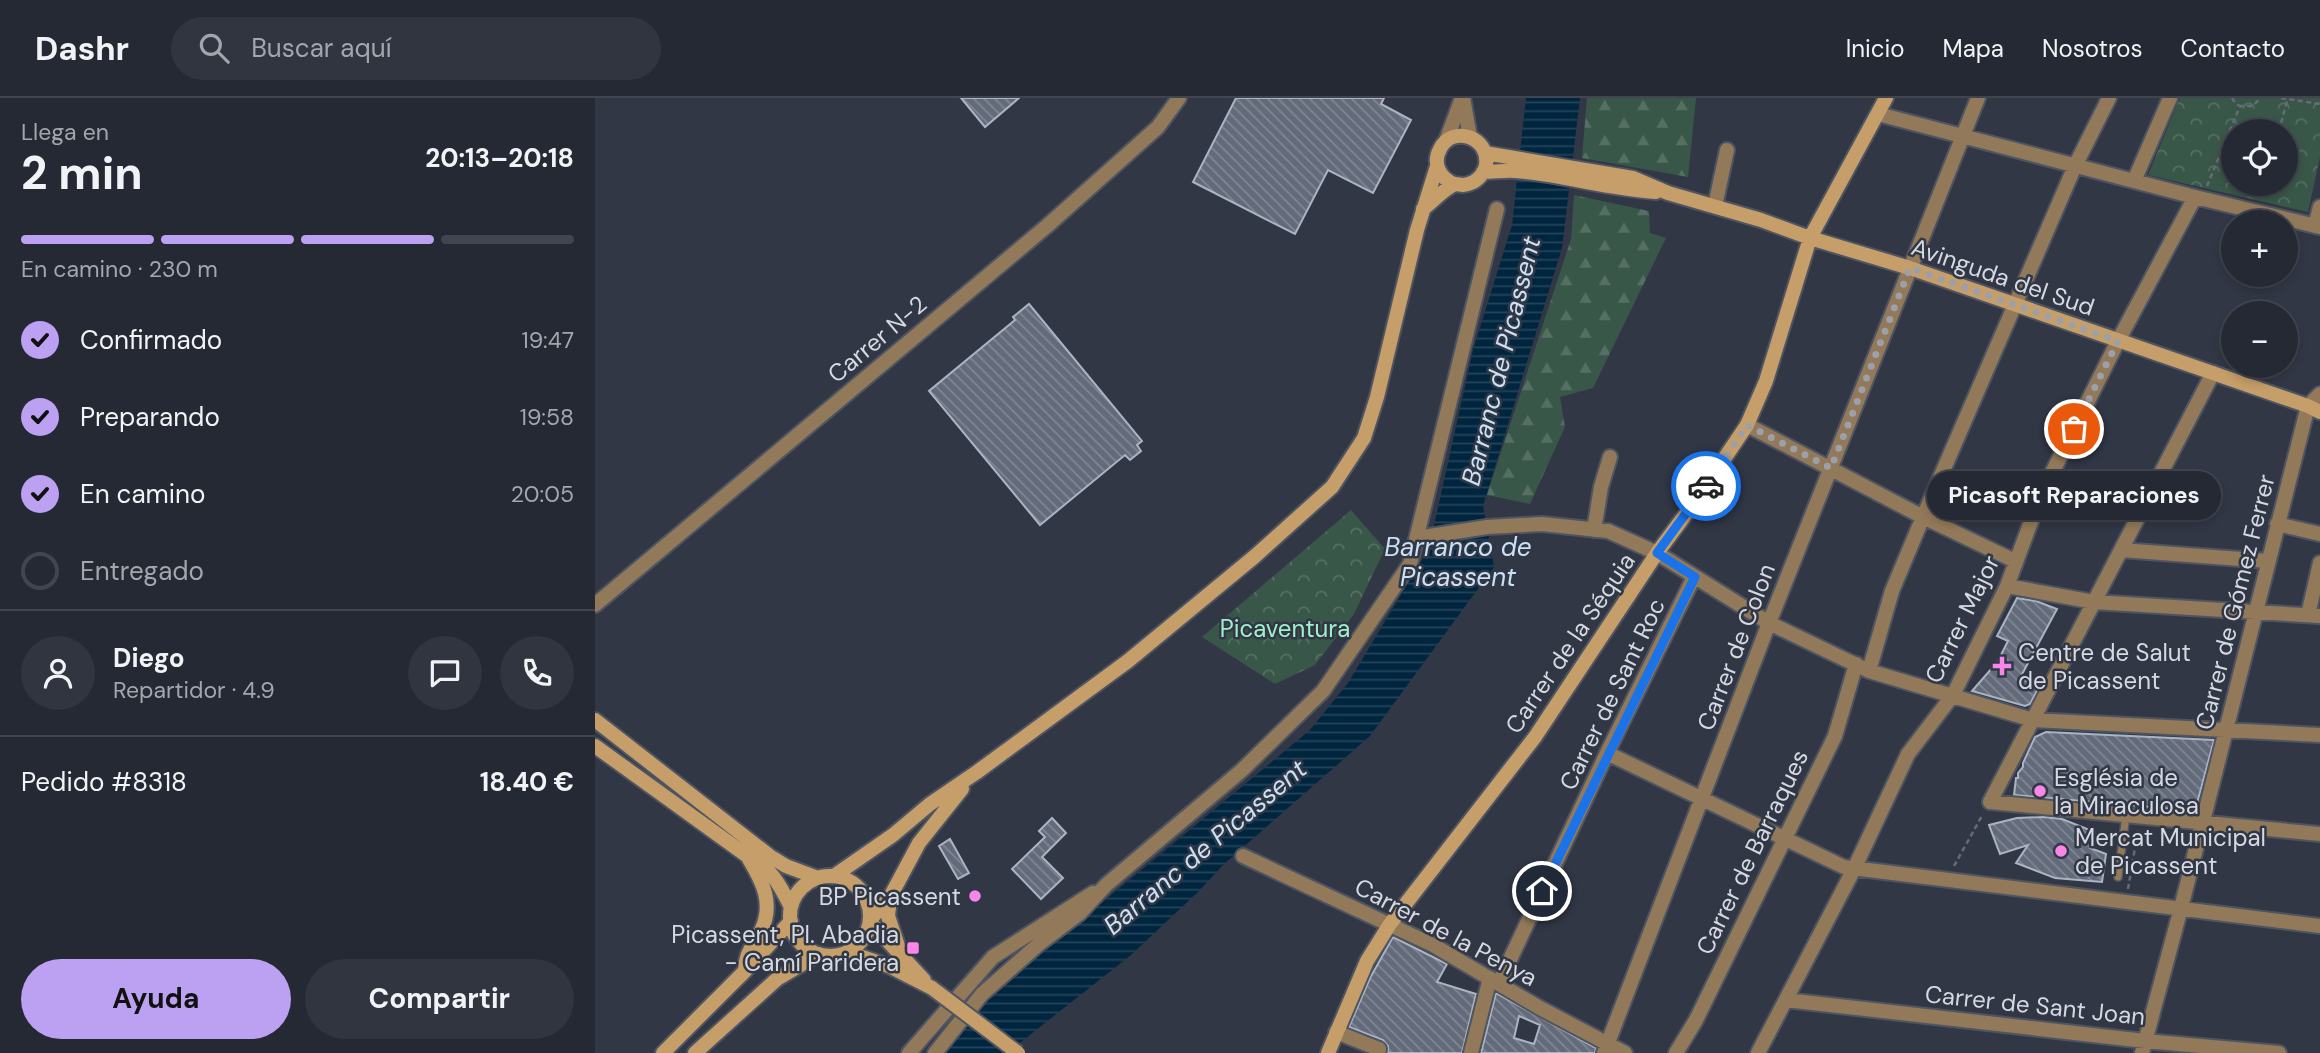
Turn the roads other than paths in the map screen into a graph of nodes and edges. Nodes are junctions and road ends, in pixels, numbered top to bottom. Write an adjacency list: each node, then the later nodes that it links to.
1 (1179, 98): 48 (street, Carrer N-2)
2 (1462, 98): 8 (street); 10 (street)
3 (1886, 98): 7 (street, Carrer de la Séquia)
4 (1978, 98): 9 (street, Carrer de Colon)
5 (2109, 98): 15 (street, Carrer de Barraques)
6 (2170, 98): 17 (street)
7 (1878, 114): 9 (street); 25 (street, Carrer de la Séquia)
8 (1470, 137): 10 (street); 12 (street)
9 (1961, 137): 15 (street); 26 (street, Carrer de Colon)
10 (1446, 141): 14 (street)
11 (1727, 150): 20 (street)
12 (1485, 153): 13 (street, Avinguda del Sud); 16 (street)
13 (1514, 165): 16 (street, Avinguda del Sud); 20 (street, Avinguda del Sud)
14 (1437, 166): 18 (street); 23 (street)
15 (2075, 166): 17 (street); 27 (street, Carrer de Barraques)
16 (1483, 172): 18 (street)
17 (2134, 181): 19 (street)
18 (1454, 184): 23 (street)
19 (2199, 198): 24 (street); 28 (street, Carrer Major)
20 (1715, 206): 25 (street, Avinguda del Sud)
21 (2320, 207): 24 (street)
22 (1497, 209): 39 (street)
23 (1422, 210): 60 (street)
24 (2318, 226)
25 (1810, 238): 26 (street, Avinguda del Sud); 32 (street, Carrer de la Séquia)
26 (1910, 268): 27 (street, Avinguda del Sud); 34 (street, Carrer de Colon)
27 (2015, 305): 28 (street, Avinguda del Sud); 35 (street, Carrer de Barraques)
28 (2118, 341): 29 (street, Avinguda del Sud); 42 (street, Carrer Major)
29 (2213, 373): 31 (street, Avinguda del Sud); 40 (street)
30 (2320, 394): 31 (street)
31 (2314, 409): 36 (street, Carrer de Gómez Ferrer)
32 (1747, 425): 34 (street); 41 (street, Carrer de la Séquia)
33 (1611, 457): 37 (street)
34 (1831, 468): 35 (street); 51 (street, Carrer de Colon)
35 (1923, 517): 42 (street); 52 (street, Carrer de Barraques)
36 (2277, 524): 38 (street); 43 (street, Carrer de Gómez Ferrer)
37 (1594, 530): 39 (street); 41 (street)
38 (2320, 534)
39 (1417, 538): 72 (street)
40 (2121, 550): 43 (street); 47 (street)
41 (1657, 553): 45 (street); 77 (street, Carrer de la Séquia)
42 (2015, 561): 46 (street, Carrer Major)
43 (2268, 561): 49 (street, Carrer de Gómez Ferrer)
44 (2320, 563): 50 (street)
45 (1695, 577): 51 (street); 59 (street, Carrer de Sant Roc)
46 (2007, 586): 47 (street); 53 (street, Carrer Major)
47 (2094, 602): 49 (street); 55 (street)
48 (595, 605)
49 (2256, 611): 50 (street); 56 (street, Carrer de Gómez Ferrer)
50 (2314, 615)
51 (1769, 623): 52 (street); 61 (street, Carrer de Colon)
52 (1862, 668): 53 (street); 65 (street, Carrer de Barraques)
53 (1953, 695): 55 (street); 68 (street, Carrer Major)
54 (595, 720): 71 (street)
55 (2033, 720): 56 (street); 62 (street)
56 (2226, 729): 57 (street); 63 (street, Carrer de Gómez Ferrer)
57 (2320, 735)
58 (595, 746): 66 (street)
59 (1607, 753): 61 (street); 83 (street, Carrer de Sant Roc)
60 (977, 772): 69 (street); 73 (street)
61 (1701, 799): 65 (street); 88 (street, Carrer de Colon)
62 (2133, 815): 63 (street); 70 (lane)
63 (2202, 822): 64 (street); 74 (street, Carrer de Gómez Ferrer)
64 (2320, 834)
65 (1783, 838): 68 (street); 98 (street, Carrer de Barraques)
66 (746, 855): 75 (street); 82 (street)
67 (1243, 856): 77 (street, Carrer de la Penya)
68 (1854, 869): 74 (street); 85 (street, Carrer Major)
69 (834, 876): 71 (street); 76 (street)
70 (2118, 877)
71 (818, 878): 75 (street)
72 (1106, 885): 91 (street); 92 (street)
73 (890, 897): 76 (street); 81 (street)
74 (2181, 908): 78 (street); 87 (street, Carrer de Gómez Ferrer)
75 (791, 914): 80 (street); 82 (street)
76 (870, 921): 79 (street); 81 (street)
77 (1390, 924): 83 (street, Carrer de la Penya); 86 (street, Carrer de la Séquia)
78 (2320, 926)
79 (847, 952): 80 (street); 84 (street)
80 (819, 954): 90 (street)
81 (900, 954): 84 (street)
82 (744, 971): 89 (street)
83 (1494, 980): 88 (street, Carrer de la Penya); 96 (street, Carrer de Sant Roc)
84 (932, 988): 93 (street, bridge)
85 (1786, 1000): 87 (street, Carrer de Sant Joan); 99 (street, Carrer Major)
86 (1336, 1032): 94 (street, Carrer de la Séquia); 95 (street)
87 (2144, 1047): 100 (street, Carrer de Sant Joan)
88 (1606, 1048): 97 (street, Carrer de la Penya)
89 (663, 1053)
90 (695, 1053)
91 (909, 1053)
92 (935, 1053)
93 (1019, 1053)
94 (1328, 1053)
95 (1378, 1053)
96 (1471, 1053)
97 (1625, 1053)
98 (1676, 1053)
99 (1758, 1053)
100 (2279, 1053)

